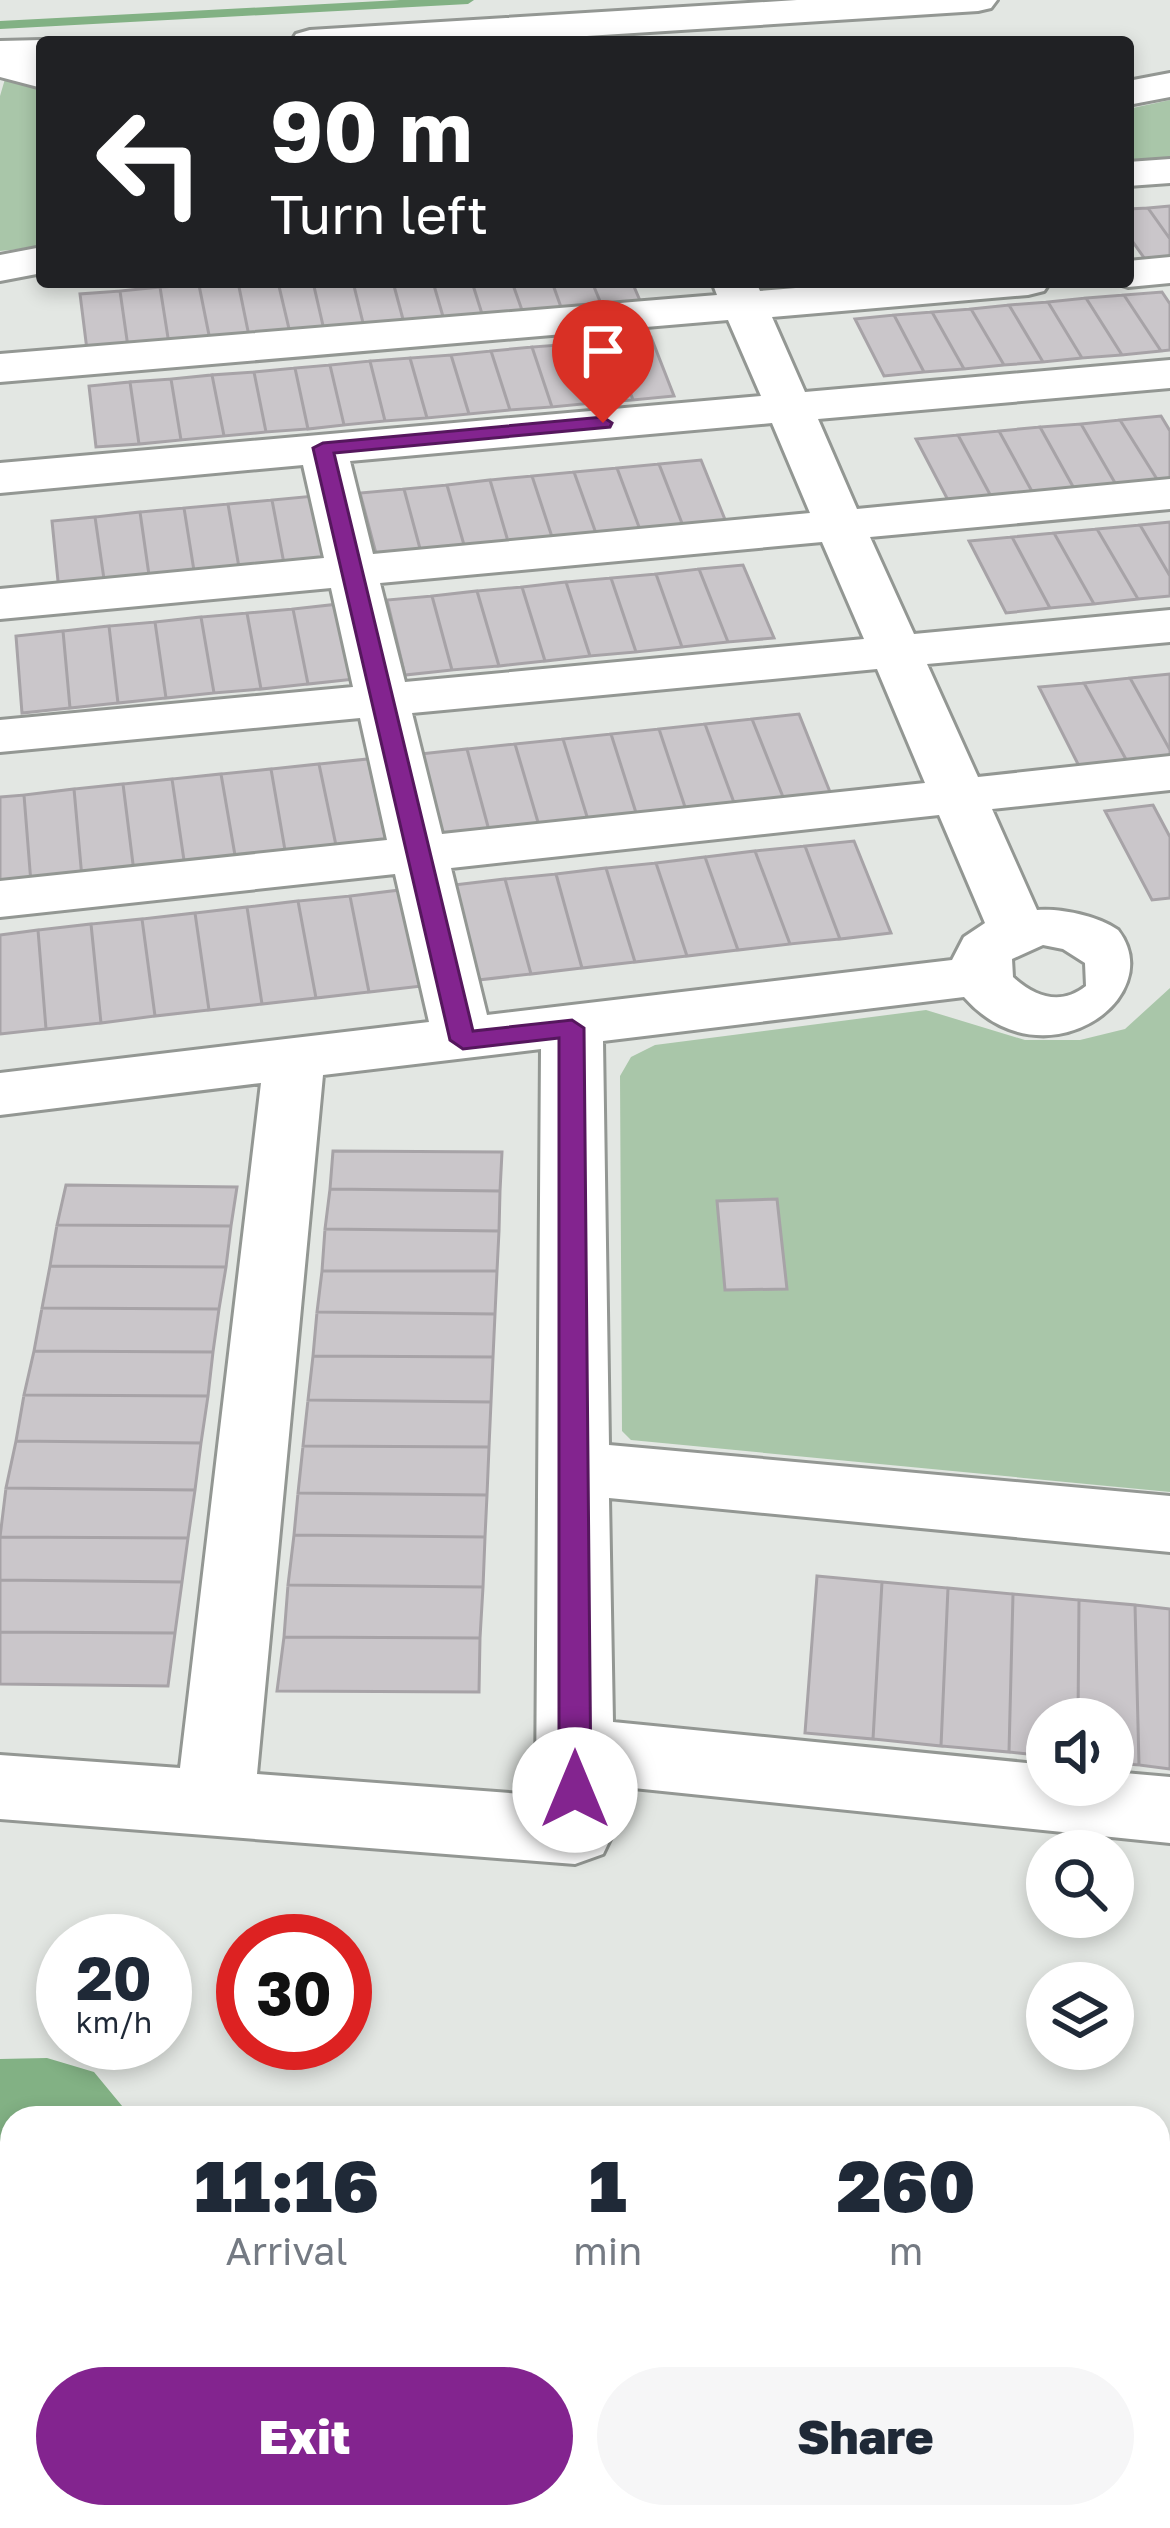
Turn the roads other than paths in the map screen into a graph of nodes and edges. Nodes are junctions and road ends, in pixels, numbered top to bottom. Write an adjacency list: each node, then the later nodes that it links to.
1 (978, 0): 2 (street)
2 (926, 2): 3 (street)
3 (402, 36)
4 (36, 52): 5 (street)
5 (0, 53)
6 (0, 65): 7 (street)
7 (36, 74)
8 (1170, 85): 9 (street)
9 (1134, 92)
10 (1170, 171): 11 (street)
11 (1134, 174)
12 (36, 261): 13 (street)
13 (0, 268)
14 (1170, 270): 15 (street)
15 (1134, 273)
16 (884, 288): 17 (street)
17 (739, 294): 18 (street); 20 (street)
18 (0, 368)
19 (1170, 374): 20 (street)
20 (789, 406): 21 (street); 24 (street)
21 (323, 448): 22 (street); 25 (street)
22 (0, 478)
23 (1170, 494): 24 (street)
24 (843, 525): 25 (street); 28 (street)
25 (351, 571): 26 (street); 29 (street)
26 (0, 604)
27 (1170, 626): 28 (street)
28 (896, 655): 29 (street); 32 (street)
29 (383, 701): 30 (street); 33 (street)
30 (0, 736)
31 (1170, 773): 32 (street)
32 (962, 795): 33 (street); 35 (street)
33 (419, 854): 34 (street); 40 (street)
34 (0, 899)
35 (1017, 930): 37 (street); 38 (street)
36 (1170, 949): 37 (street)
37 (1112, 955): 38 (street)
38 (979, 976): 39 (street)
39 (572, 1028): 40 (street); 43 (street)
40 (463, 1040): 41 (street)
41 (294, 1060): 42 (street); 47 (street)
42 (0, 1094)
43 (573, 1468): 44 (street); 45 (street)
44 (1170, 1525)
45 (575, 1750): 47 (street); 48 (street)
46 (0, 1787): 47 (street)
47 (215, 1804)
48 (1170, 1810)

